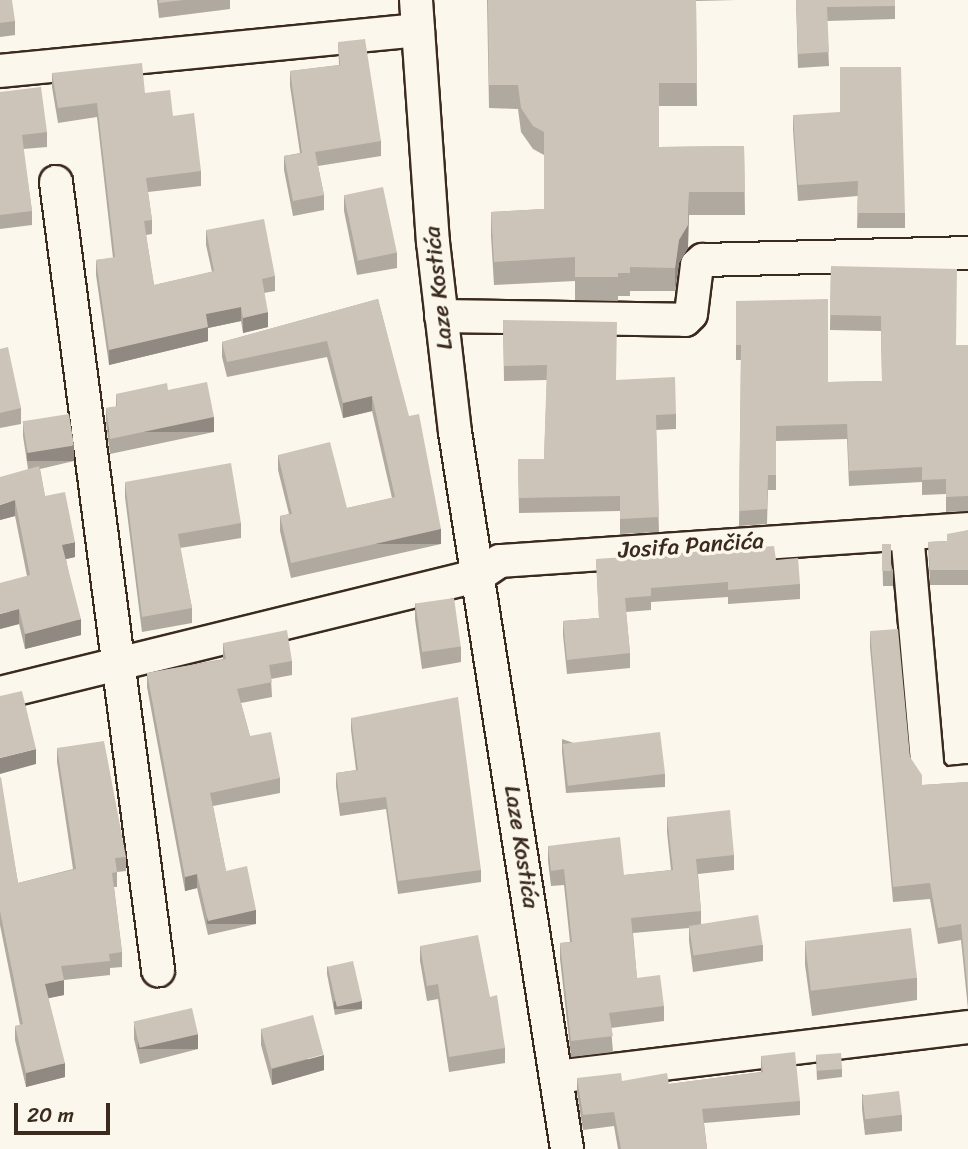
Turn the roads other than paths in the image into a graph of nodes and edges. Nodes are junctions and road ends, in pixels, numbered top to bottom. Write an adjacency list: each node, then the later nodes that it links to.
1 (417, 15): 2 (street); 5 (street, Laze Kostića)
2 (0, 71)
3 (56, 182): 9 (street)
4 (968, 253): 5 (street)
5 (441, 316): 8 (street, Laze Kostića)
6 (968, 528): 7 (street, Josifa Pančića)
7 (907, 533): 8 (street, Josifa Pančića); 11 (street)
8 (479, 575): 9 (street); 14 (street, Laze Kostića)
9 (118, 664): 10 (street); 12 (street)
10 (0, 693)
11 (968, 781)
12 (158, 970)
13 (968, 1027): 14 (street)
14 (556, 1077): 15 (street, Laze Kostića)
15 (567, 1149)

